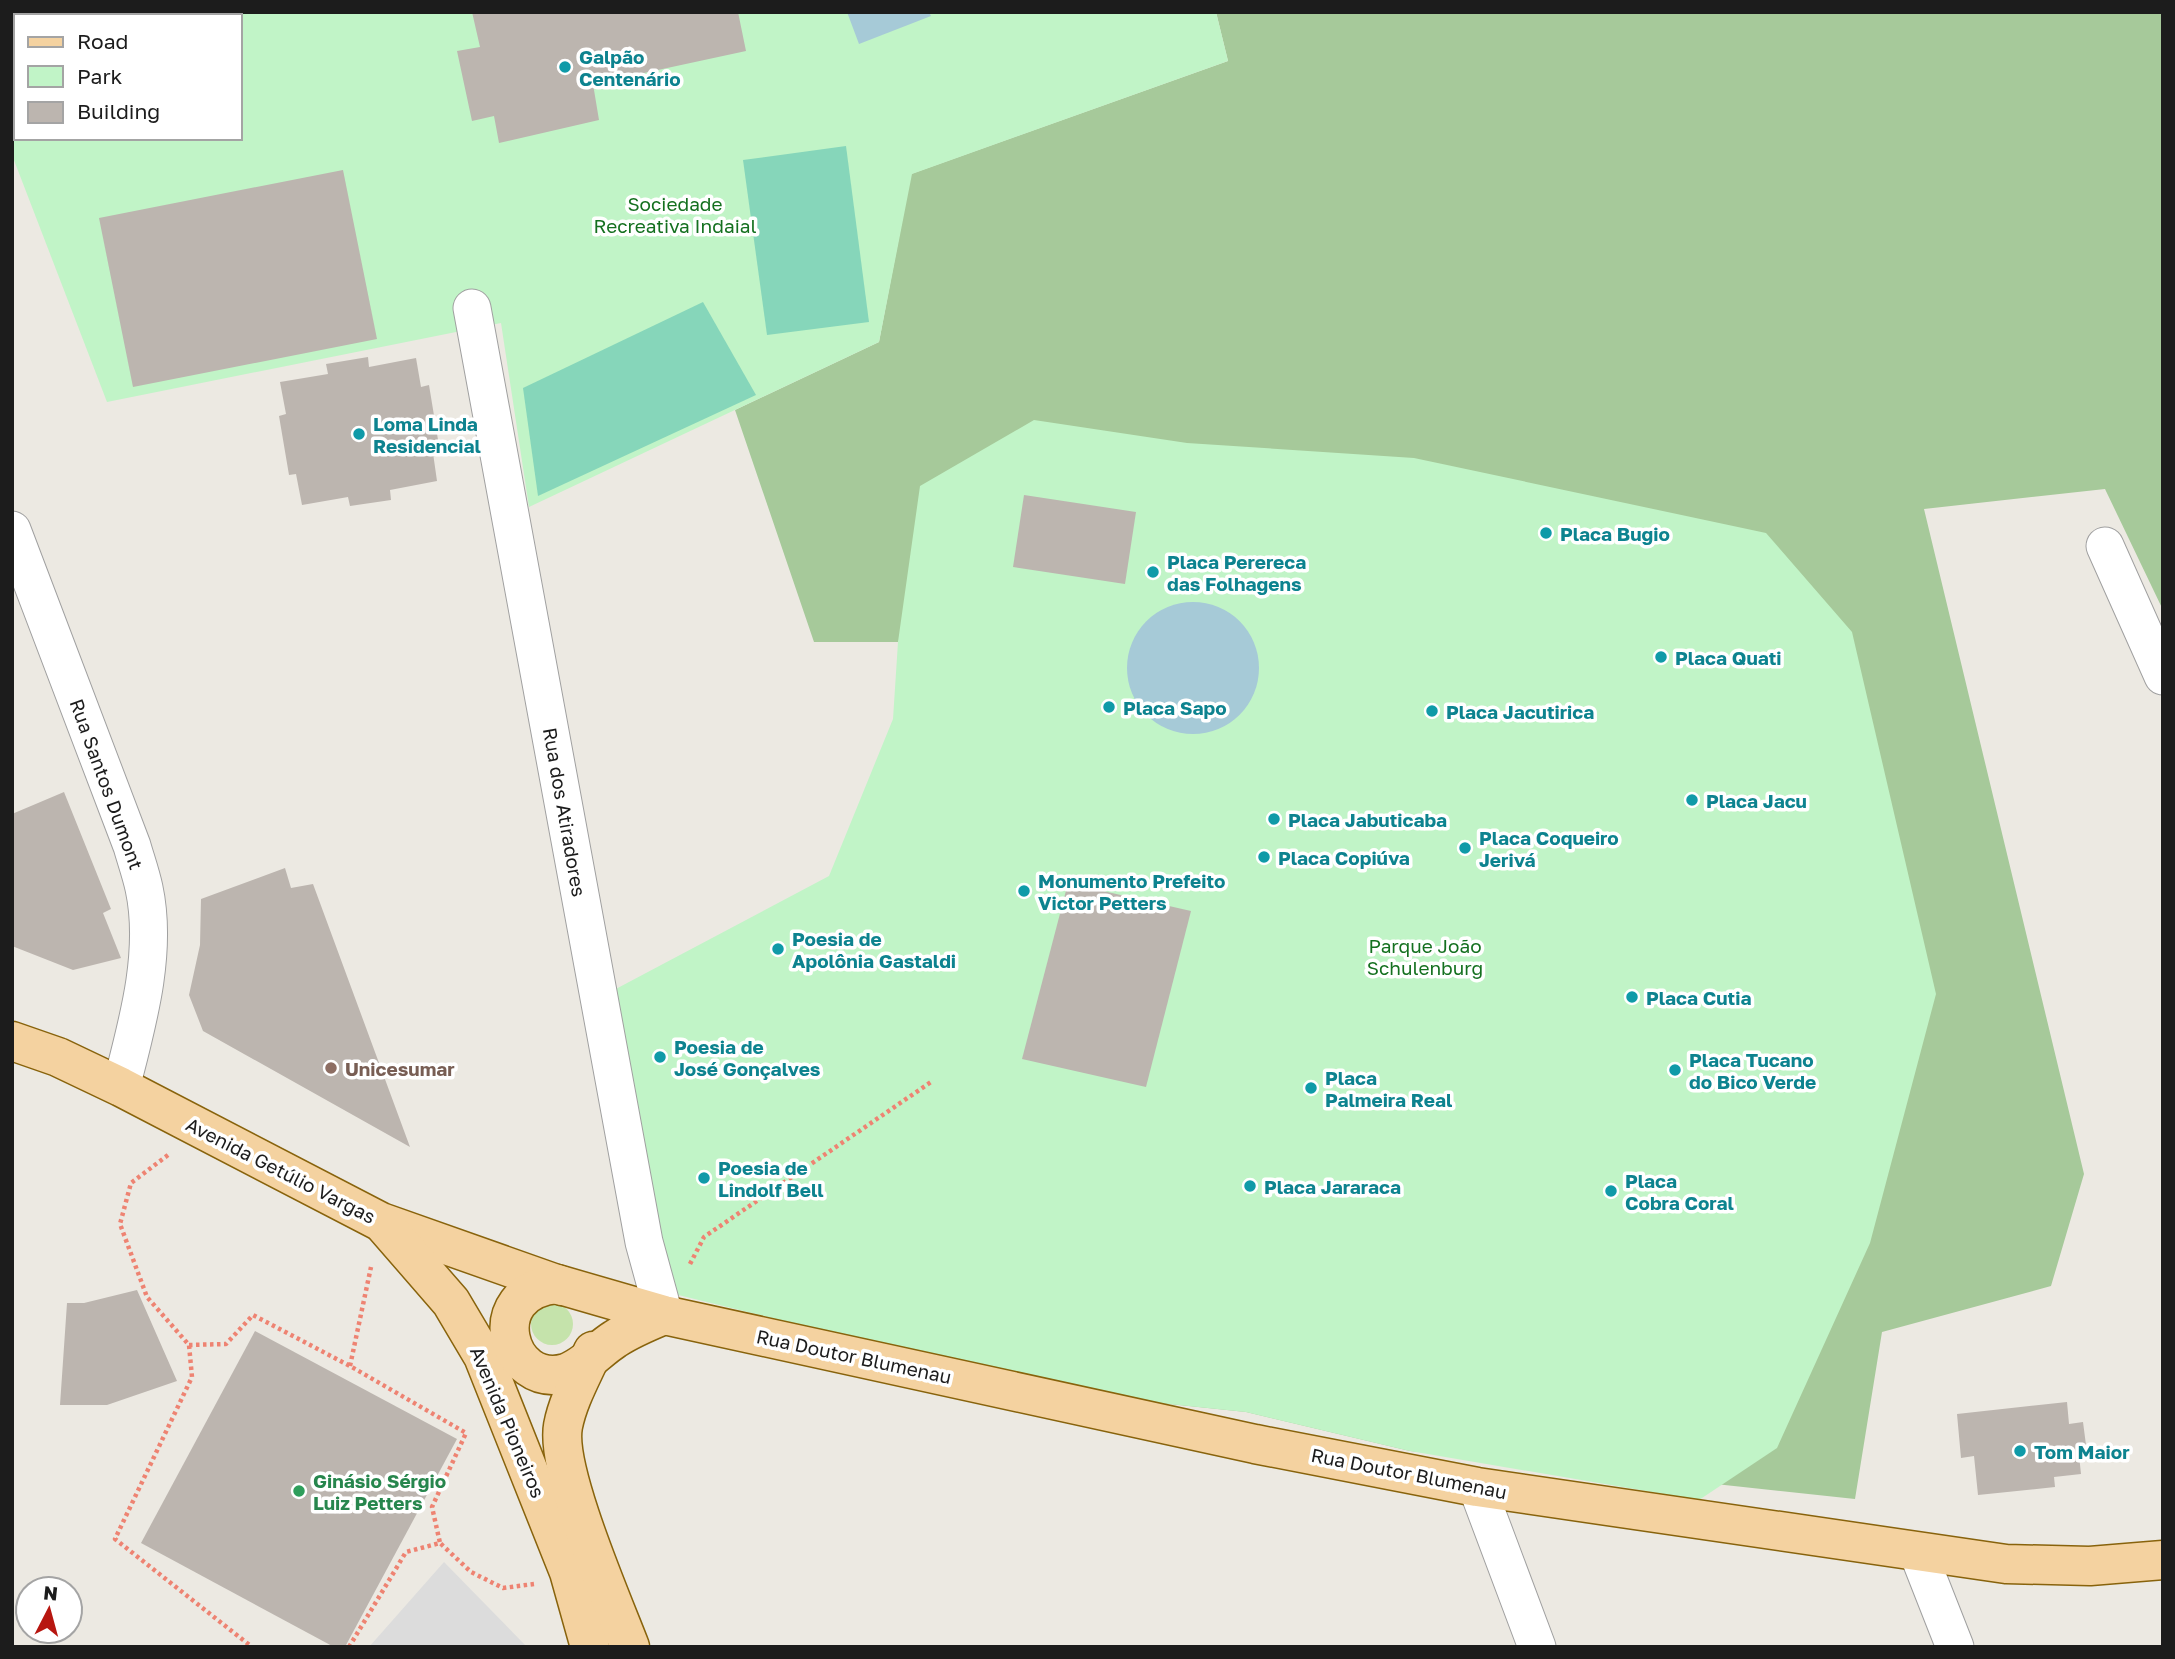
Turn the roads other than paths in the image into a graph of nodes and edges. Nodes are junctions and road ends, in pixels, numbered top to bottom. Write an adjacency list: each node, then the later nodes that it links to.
1 (472, 308): 9 (street, Rua dos Atiradores)
2 (12, 530): 6 (street, Rua Santos Dumont)
3 (2105, 546): 4 (street)
4 (2163, 676)
5 (12, 1041): 6 (main road, Avenida Getúlio Vargas)
6 (121, 1087): 7 (main road, Avenida Getúlio Vargas)
7 (381, 1222): 8 (main road, Avenida Getúlio Vargas); 14 (main road, Avenida Pioneiros)
8 (556, 1284): 9 (main road, Rua Doutor Blumenau); 10 (main road); 10 (main road)
9 (664, 1315): 10 (main road); 11 (main road, Rua Doutor Blumenau)
10 (590, 1357): 15 (main road, Avenida Pioneiros)
11 (1477, 1487): 12 (main road, Rua Doutor Blumenau); 16 (street)
12 (1918, 1553): 13 (main road, Rua Doutor Blumenau); 17 (street)
13 (2163, 1560)
14 (590, 1647)
15 (630, 1647)
16 (1537, 1647)
17 (1955, 1647)

